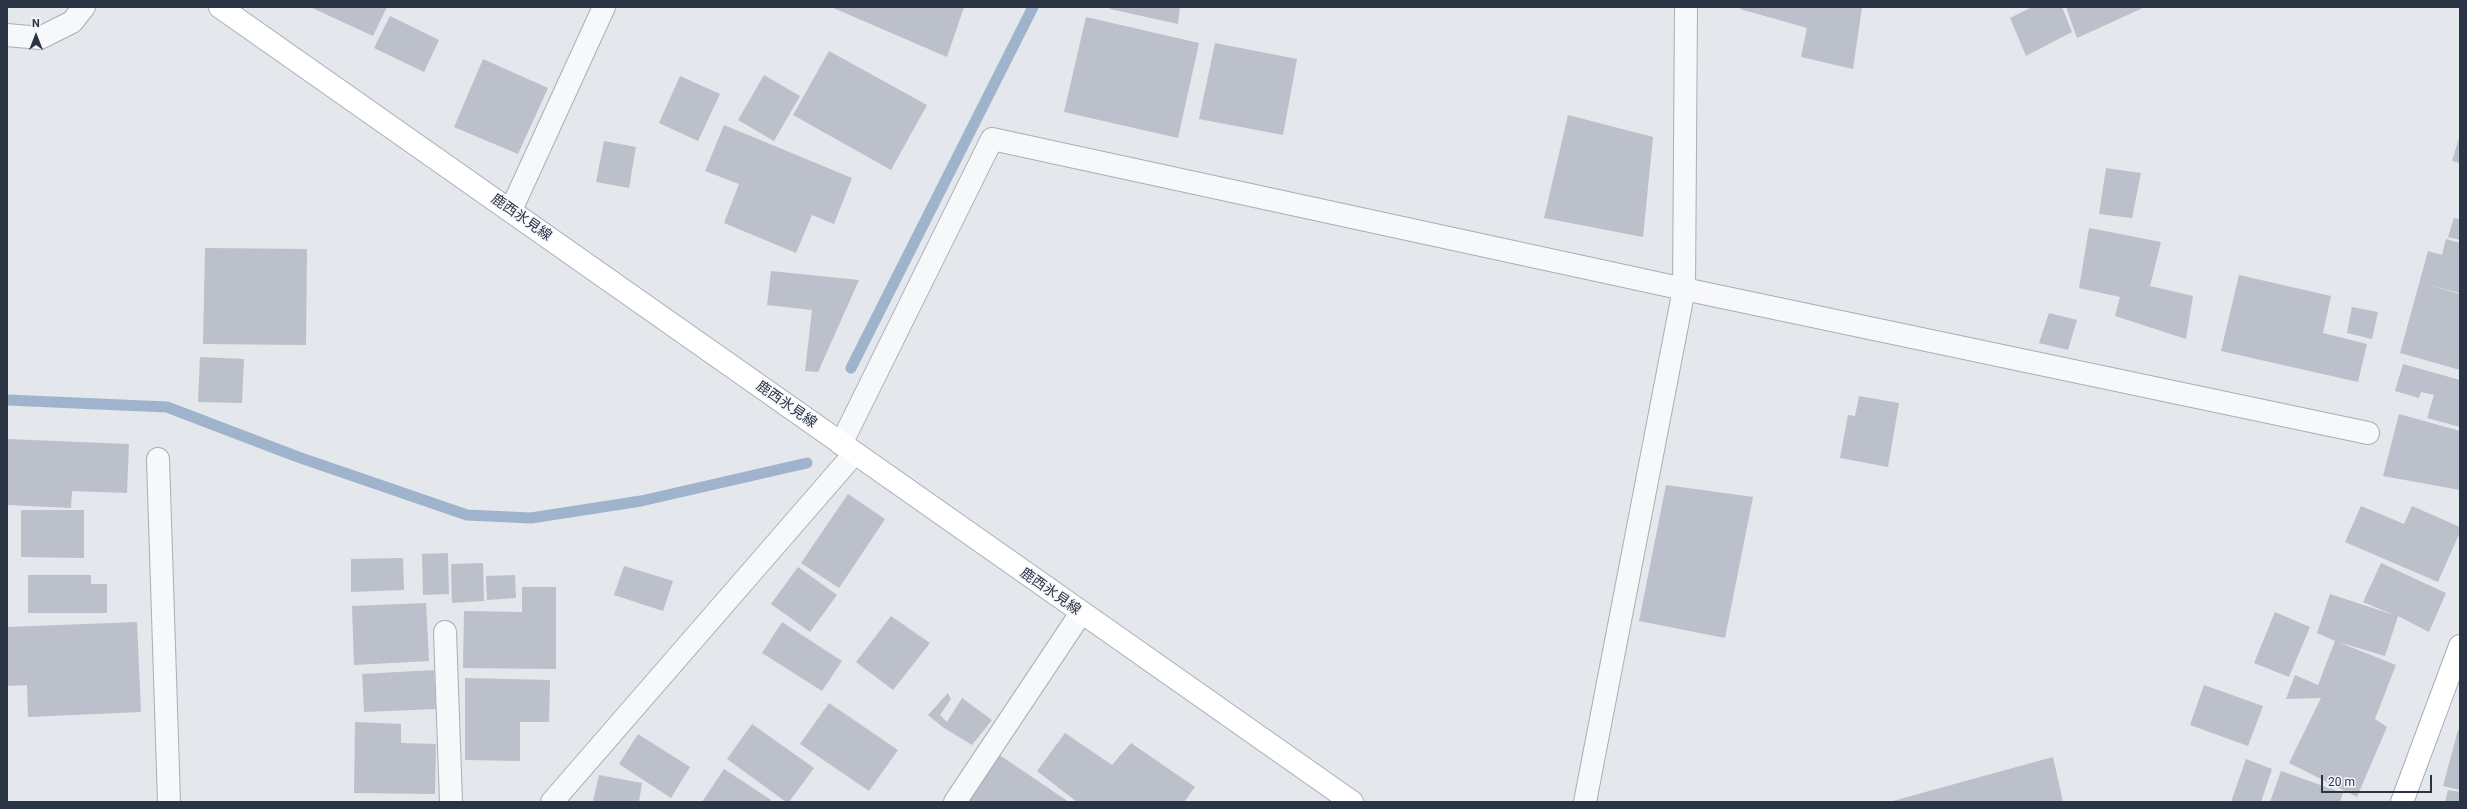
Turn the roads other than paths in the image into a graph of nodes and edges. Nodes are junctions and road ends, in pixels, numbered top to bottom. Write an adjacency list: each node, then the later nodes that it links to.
1 (84, 7): 5 (street)
2 (220, 7): 6 (main road, 鹿西氷見線)
3 (604, 7): 6 (street)
4 (1686, 7): 7 (street)
5 (7, 35)
6 (511, 210): 9 (main road, 鹿西氷見線)
7 (1684, 289): 8 (street); 9 (street); 19 (street)
8 (2368, 433)
9 (847, 449): 11 (main road, 鹿西氷見線); 16 (street)
10 (158, 459): 14 (street)
11 (1081, 613): 17 (street); 18 (main road, 鹿西氷見線)
12 (445, 632): 15 (street)
13 (2460, 646): 20 (main road)
14 (168, 802)
15 (451, 802)
16 (552, 802)
17 (954, 802)
18 (1352, 802)
19 (1585, 802)
20 (2402, 802)

